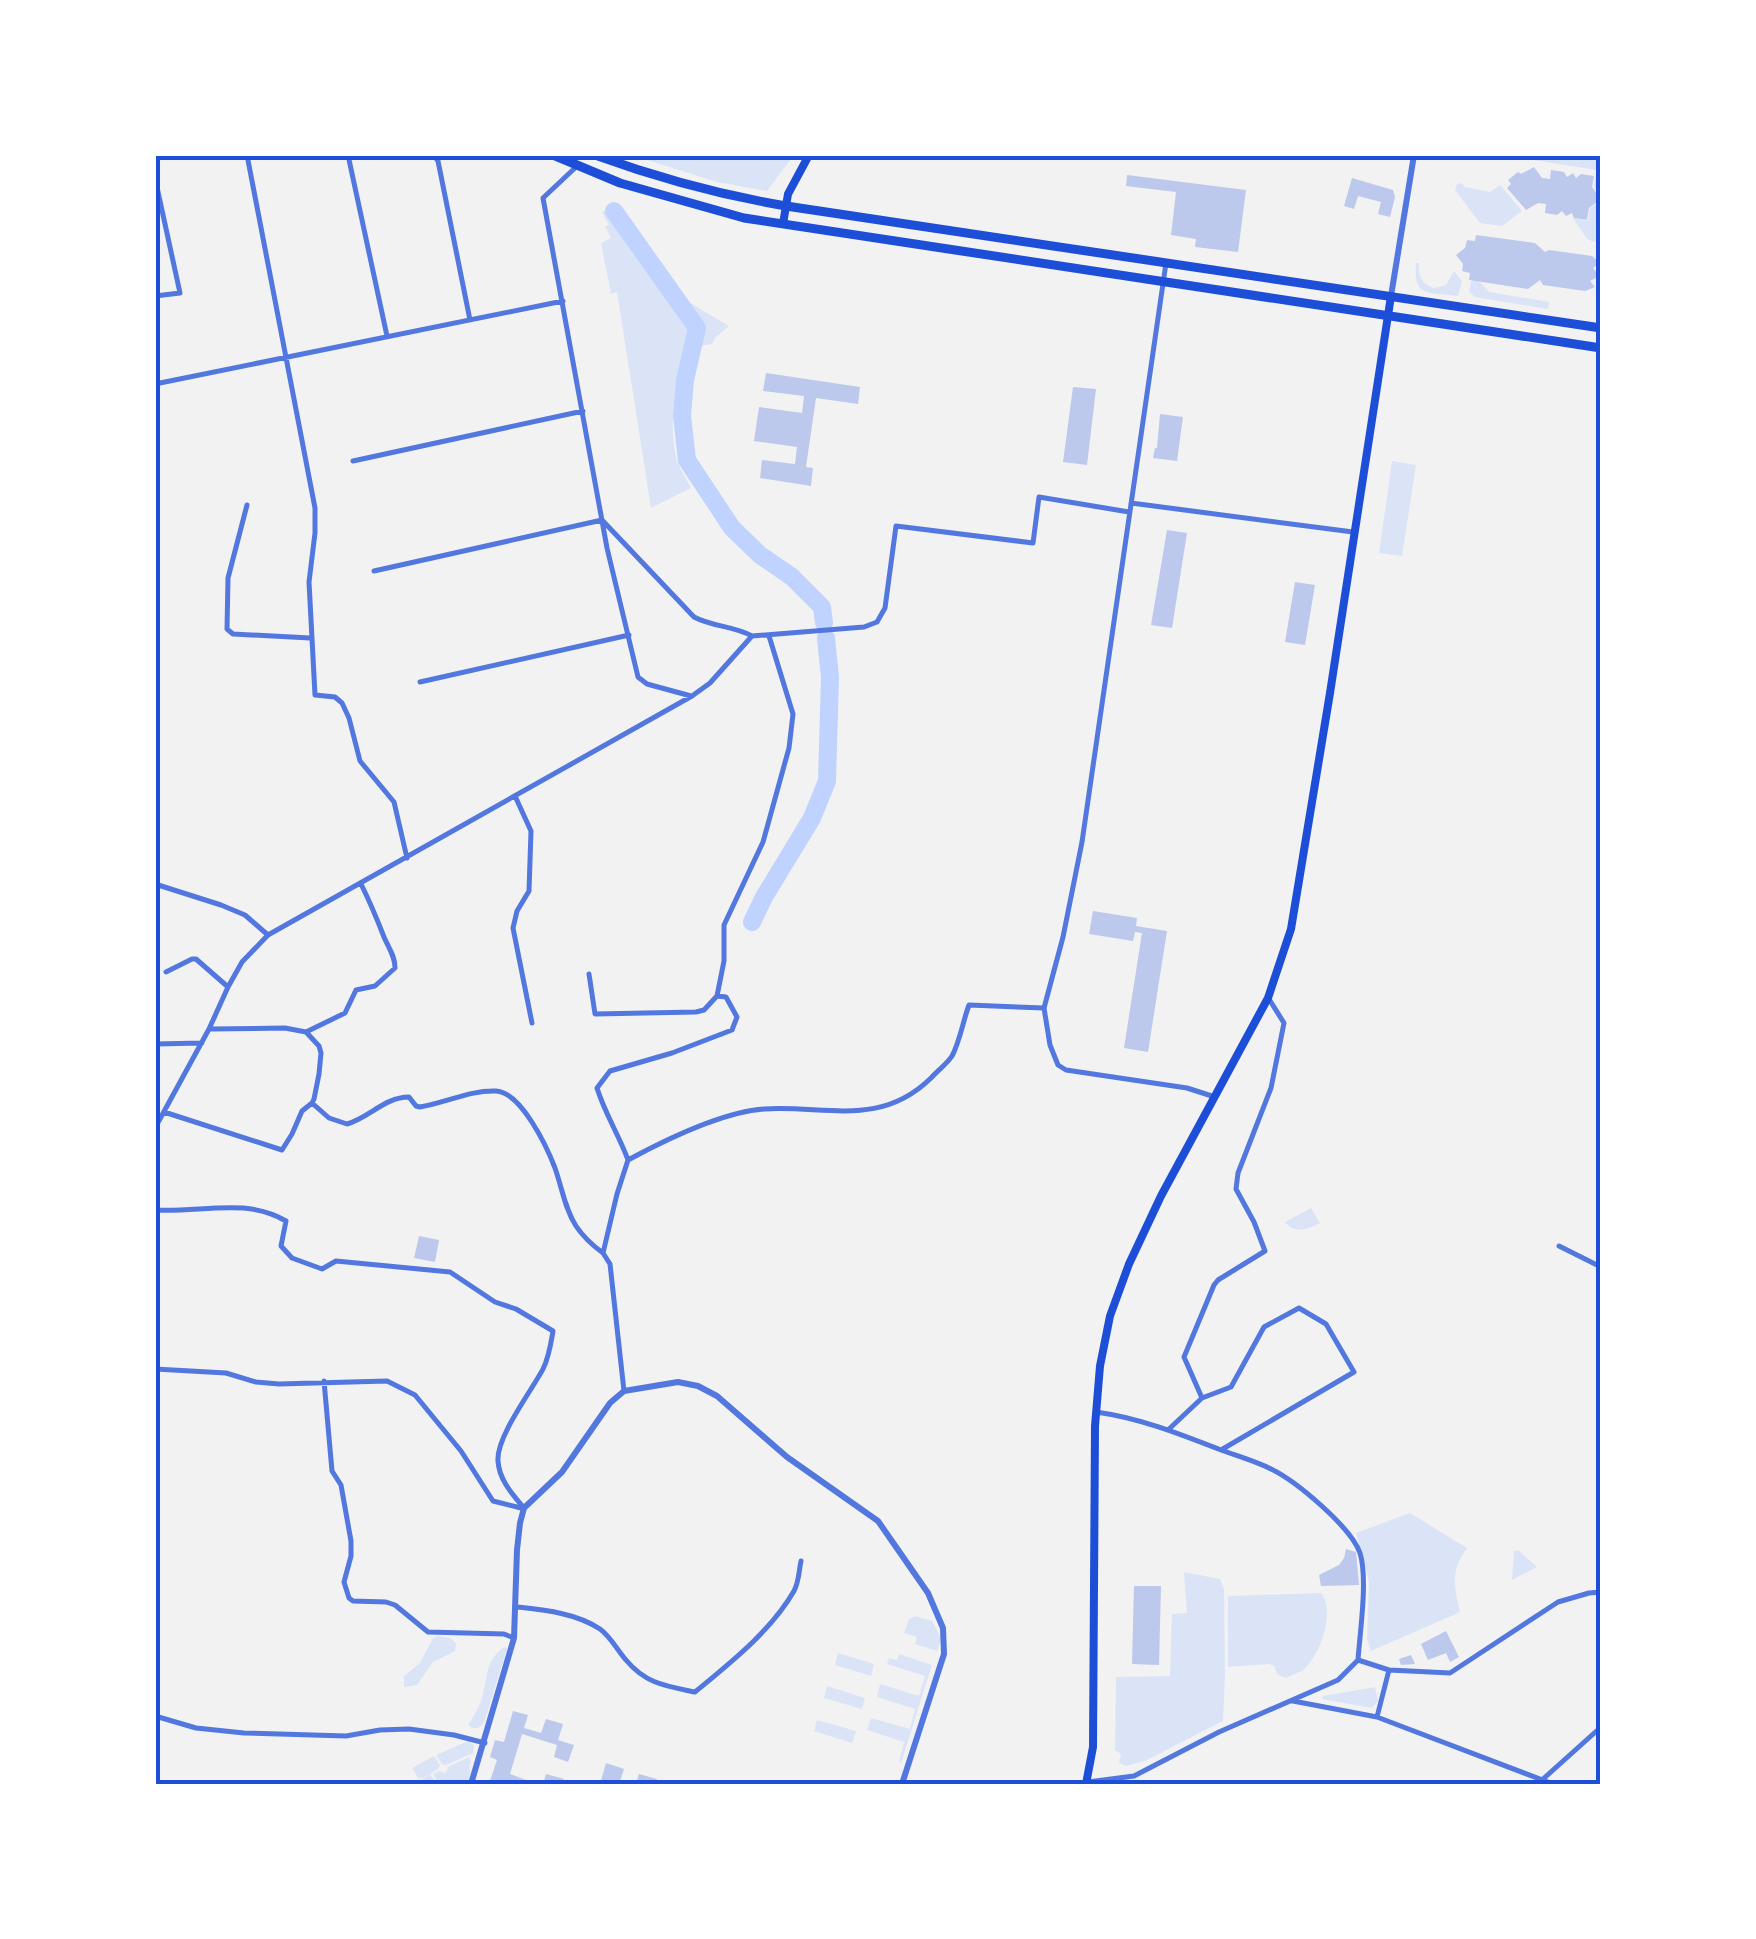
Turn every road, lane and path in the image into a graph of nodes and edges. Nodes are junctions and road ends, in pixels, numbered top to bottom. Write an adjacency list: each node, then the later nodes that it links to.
1 (247, 155): 22 (street)
2 (348, 155): 20 (street)
3 (432, 155): 18 (street)
4 (553, 155): 8 (highway)
5 (595, 155): 10 (highway)
6 (809, 155): 10 (main road)
7 (1414, 155): 15 (street)
8 (577, 166): 11 (highway); 16 (street)
9 (155, 178): 14 (street)
10 (786, 206): 11 (main road); 12 (highway)
11 (783, 224): 13 (highway)
12 (1166, 263): 13 (street); 15 (highway)
13 (1163, 282): 17 (highway); 26 (street)
14 (155, 296)
15 (1391, 296): 17 (main road); 19 (highway)
16 (564, 300): 18 (street); 24 (street)
17 (1388, 315): 21 (highway); 30 (main road)
18 (470, 320): 20 (street)
19 (1601, 328)
20 (386, 336): 22 (street)
21 (1601, 348)
22 (286, 358): 23 (street); 35 (street)
23 (155, 384)
24 (583, 411): 25 (street); 29 (street)
25 (353, 461)
26 (1131, 502): 28 (street); 30 (street)
27 (247, 504): 35 (street)
28 (1129, 512): 34 (street); 48 (street)
29 (602, 520): 31 (street); 32 (street); 33 (street)
30 (1354, 532): 47 (main road)
31 (374, 572)
32 (629, 635): 36 (street); 37 (street)
33 (752, 636): 34 (street); 37 (street)
34 (769, 636): 46 (street)
35 (311, 638): 39 (street)
36 (420, 682)
37 (692, 696): 38 (street)
38 (516, 796): 39 (street); 49 (street)
39 (408, 858): 41 (street)
40 (155, 884): 42 (street)
41 (361, 884): 42 (street); 51 (street)
42 (268, 935): 45 (street)
43 (166, 972): 45 (street)
44 (589, 974): 46 (street)
45 (228, 987): 50 (street)
46 (717, 996): 58 (street)
47 (1268, 998): 54 (main road); 66 (street)
48 (1044, 1008): 54 (street); 58 (street)
49 (532, 1022)
50 (209, 1029): 51 (street); 52 (street)
51 (306, 1032): 55 (street)
52 (202, 1042): 53 (street); 56 (street)
53 (155, 1044)
54 (1215, 1098): 67 (main road)
55 (312, 1103): 56 (street); 61 (street)
56 (164, 1112): 57 (street)
57 (155, 1128)
58 (628, 1160): 61 (street)
59 (155, 1210): 70 (street)
60 (1559, 1246): 62 (street)
61 (603, 1253): 65 (street)
62 (1601, 1267)
63 (155, 1368): 64 (street)
64 (324, 1381): 70 (street); 74 (street)
65 (624, 1391): 70 (street); 85 (street)
66 (1202, 1398): 68 (street); 69 (street)
67 (1096, 1412): 68 (street); 83 (main road)
68 (1168, 1430): 69 (street)
69 (1221, 1450): 75 (street)
70 (524, 1508): 73 (street)
71 (801, 1561): 73 (street)
72 (1601, 1592): 76 (street)
73 (516, 1606): 74 (street)
74 (514, 1638): 81 (street)
75 (1358, 1660): 76 (street); 77 (street)
76 (1389, 1670): 79 (street)
77 (1290, 1700): 79 (street); 83 (street)
78 (155, 1716): 81 (street)
79 (1377, 1718): 82 (street)
80 (1601, 1727): 82 (street)
81 (484, 1742): 84 (street)
82 (1542, 1782): 86 (street)
83 (1086, 1783)
84 (471, 1784)
85 (902, 1784)
86 (1553, 1784)

